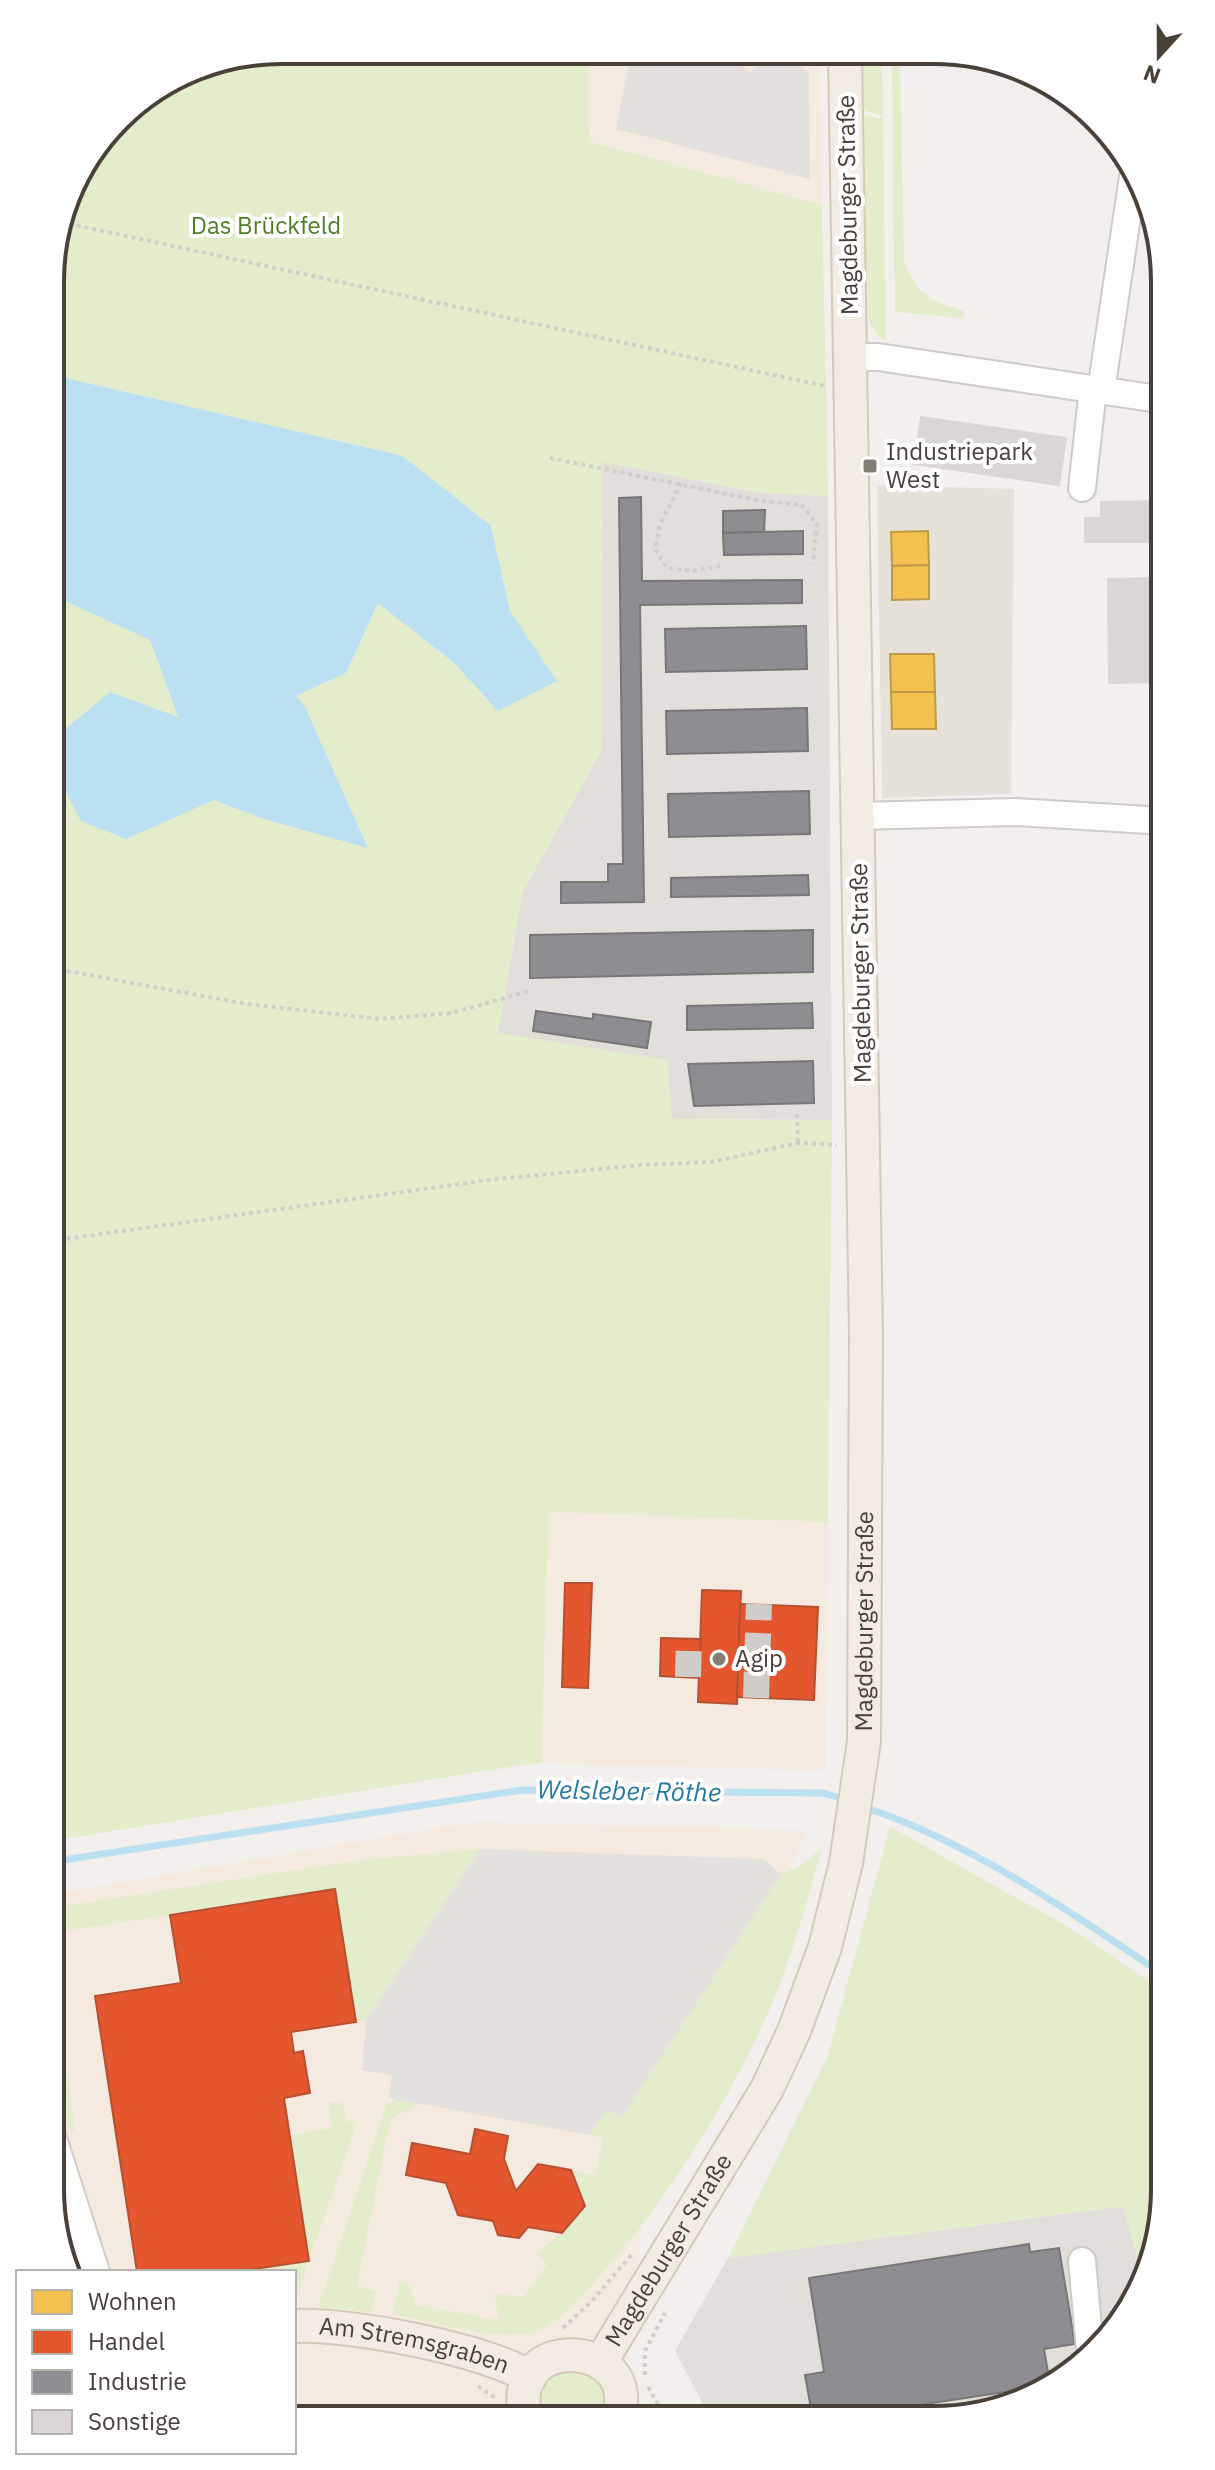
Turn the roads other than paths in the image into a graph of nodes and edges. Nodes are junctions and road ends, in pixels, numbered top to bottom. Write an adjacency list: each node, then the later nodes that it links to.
1 (845, 64): 3 (main road, Magdeburger Straße)
2 (1131, 190): 4 (street)
3 (850, 372): 4 (street); 7 (main road, Magdeburger Straße)
4 (1097, 390): 5 (street); 6 (street)
5 (1151, 398)
6 (1082, 488)
7 (859, 816): 8 (street); 14 (main road, Magdeburger Straße)
8 (1151, 820)
9 (64, 2173): 11 (street)
10 (1082, 2261): 13 (street)
11 (95, 2270)
12 (296, 2326): 15 (main road, Am Stremsgraben)
13 (1089, 2340)
14 (600, 2363): 15 (main road); 17 (main road)
15 (506, 2378): 16 (main road)
16 (524, 2406)
17 (620, 2406)

